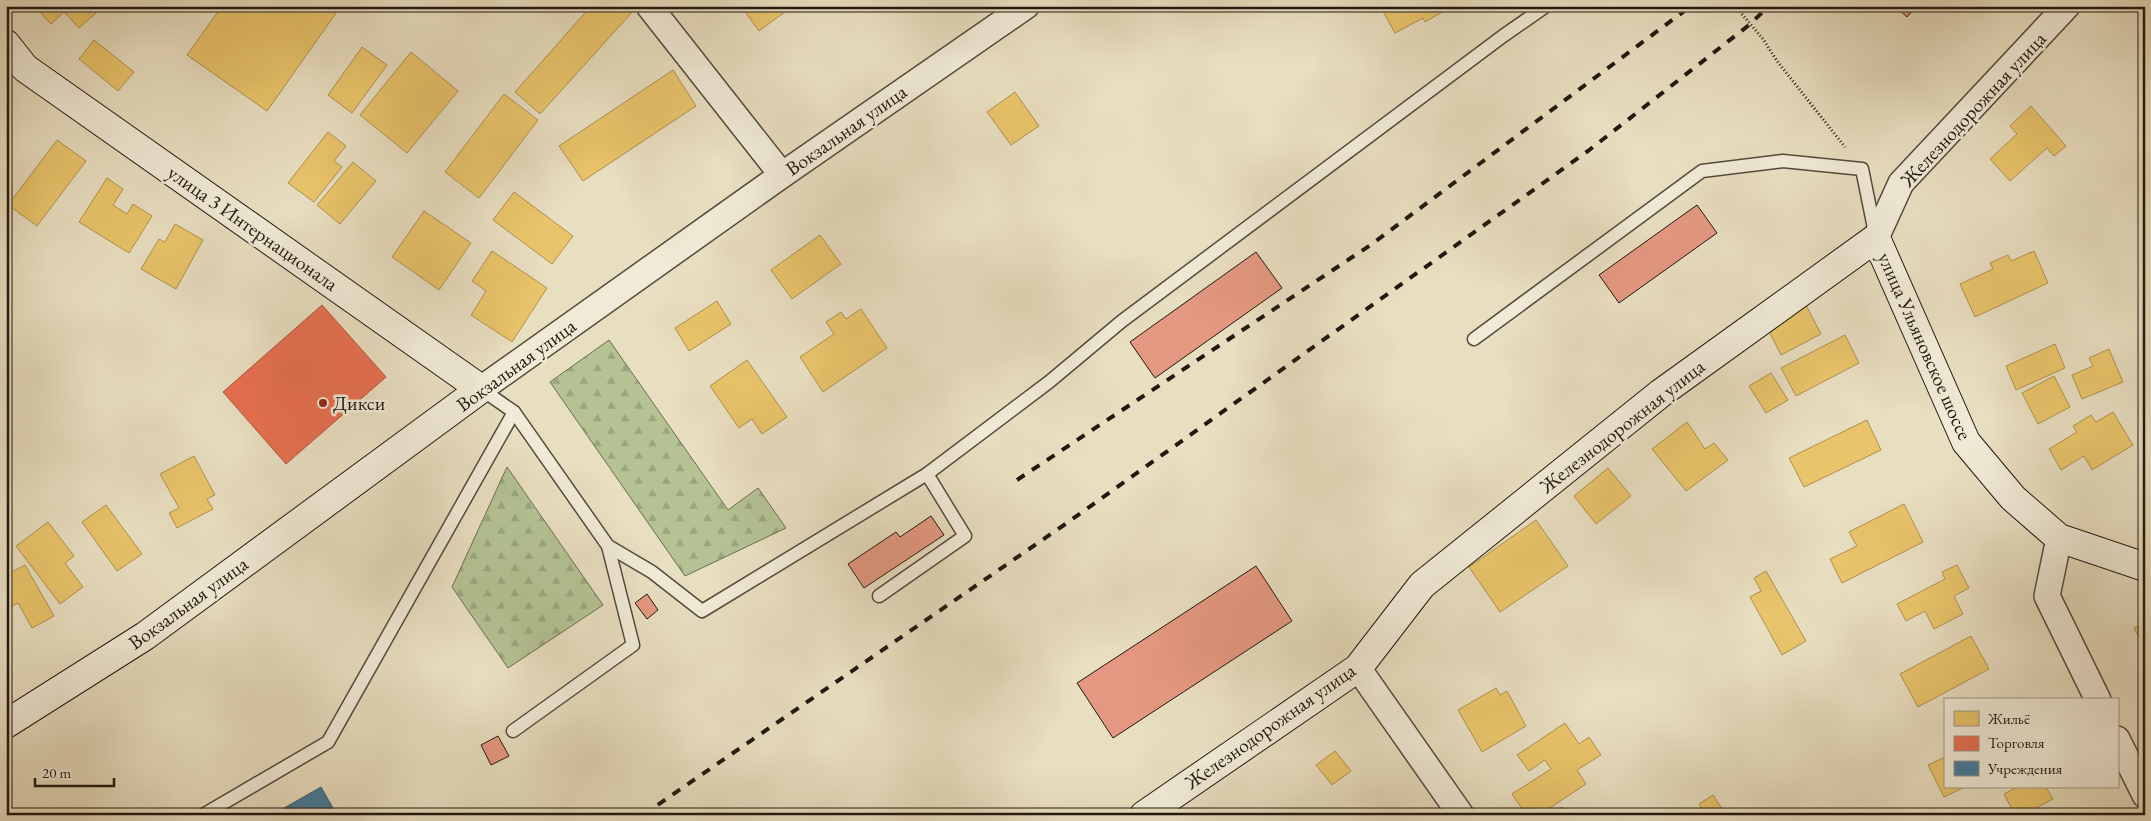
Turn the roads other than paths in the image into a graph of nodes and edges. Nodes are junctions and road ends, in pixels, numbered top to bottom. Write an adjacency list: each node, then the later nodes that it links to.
1 (649, 6): 6 (street)
2 (1026, 6): 6 (street, Вокзальная улица)
3 (1546, 6): 11 (lane)
4 (2067, 6): 7 (street, Железнодорожная улица)
5 (6, 44): 9 (street, улица 3 Интернационала)
6 (782, 175): 9 (street, Вокзальная улица)
7 (1876, 238): 8 (lane); 12 (street, улица Ульяновское шоссе); 16 (street, Железнодорожная улица)
8 (1474, 339)
9 (481, 389): 10 (lane); 18 (street, Вокзальная улица)
10 (514, 412): 13 (lane); 22 (lane)
11 (927, 474): 13 (lane); 15 (lane)
12 (2059, 538): 14 (street, улица Ульяновское шоссе); 17 (street)
13 (608, 546): 19 (lane)
14 (2145, 567)
15 (879, 596)
16 (1358, 668): 23 (street, Железнодорожная улица); 24 (street)
17 (2097, 698)
18 (6, 724)
19 (514, 731)
20 (2118, 741): 21 (street)
21 (2145, 795)
22 (203, 815)
23 (1144, 815)
24 (1461, 815)

